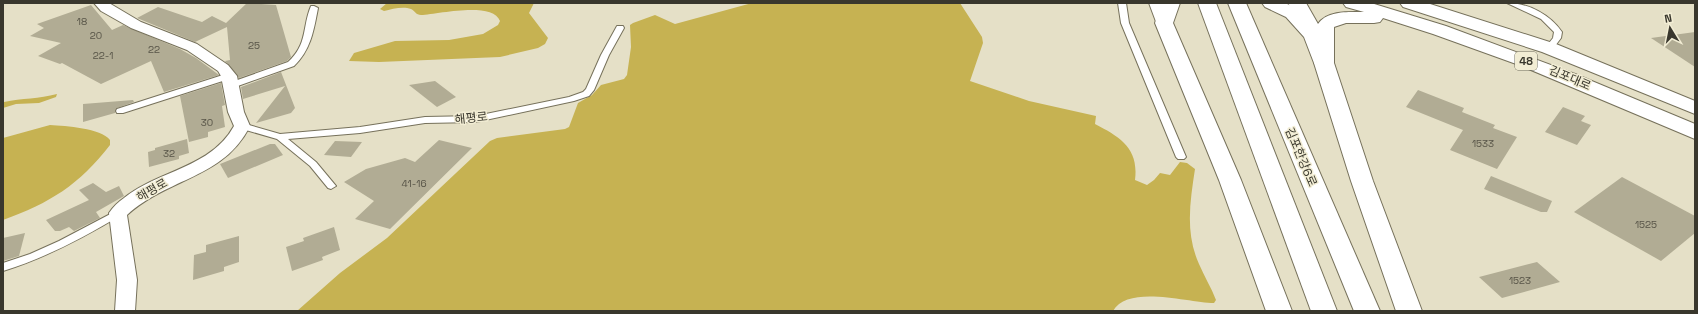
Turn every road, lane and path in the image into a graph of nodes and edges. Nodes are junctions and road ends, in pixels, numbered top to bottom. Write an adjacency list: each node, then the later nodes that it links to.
1 (101, 3): 19 (street)
2 (1122, 3): 25 (lane)
3 (1237, 3): 32 (street, 김포한강6로)
4 (1271, 3): 14 (street)
5 (1297, 3): 14 (street)
6 (1352, 3): 17 (street, 김포대로 / 48)
7 (1409, 3): 15 (street, 김포대로 / 48)
8 (1437, 3): 15 (street)
9 (1511, 3): 16 (lane)
10 (314, 8): 19 (lane)
11 (1164, 10): 30 (street)
12 (1210, 11): 31 (street)
13 (620, 28): 24 (lane, 해평로)
14 (1313, 35): 18 (street)
15 (1515, 36): 16 (street, 김포대로 / 48)
16 (1549, 48): 20 (street, 김포대로 / 48)
17 (1494, 49): 18 (street); 23 (street, 김포대로 / 48)
18 (1324, 63): 33 (street)
19 (230, 81): 21 (lane); 22 (street)
20 (1695, 108)
21 (120, 111)
22 (242, 126): 24 (lane, 해평로); 27 (street, 해평로)
23 (1695, 132)
24 (280, 137): 26 (lane, 해평로)
25 (1181, 157)
26 (331, 186)
27 (118, 213): 28 (lane, 해평로); 29 (street)
28 (3, 267)
29 (125, 311)
30 (1279, 311)
31 (1324, 311)
32 (1367, 311)
33 (1409, 311)

